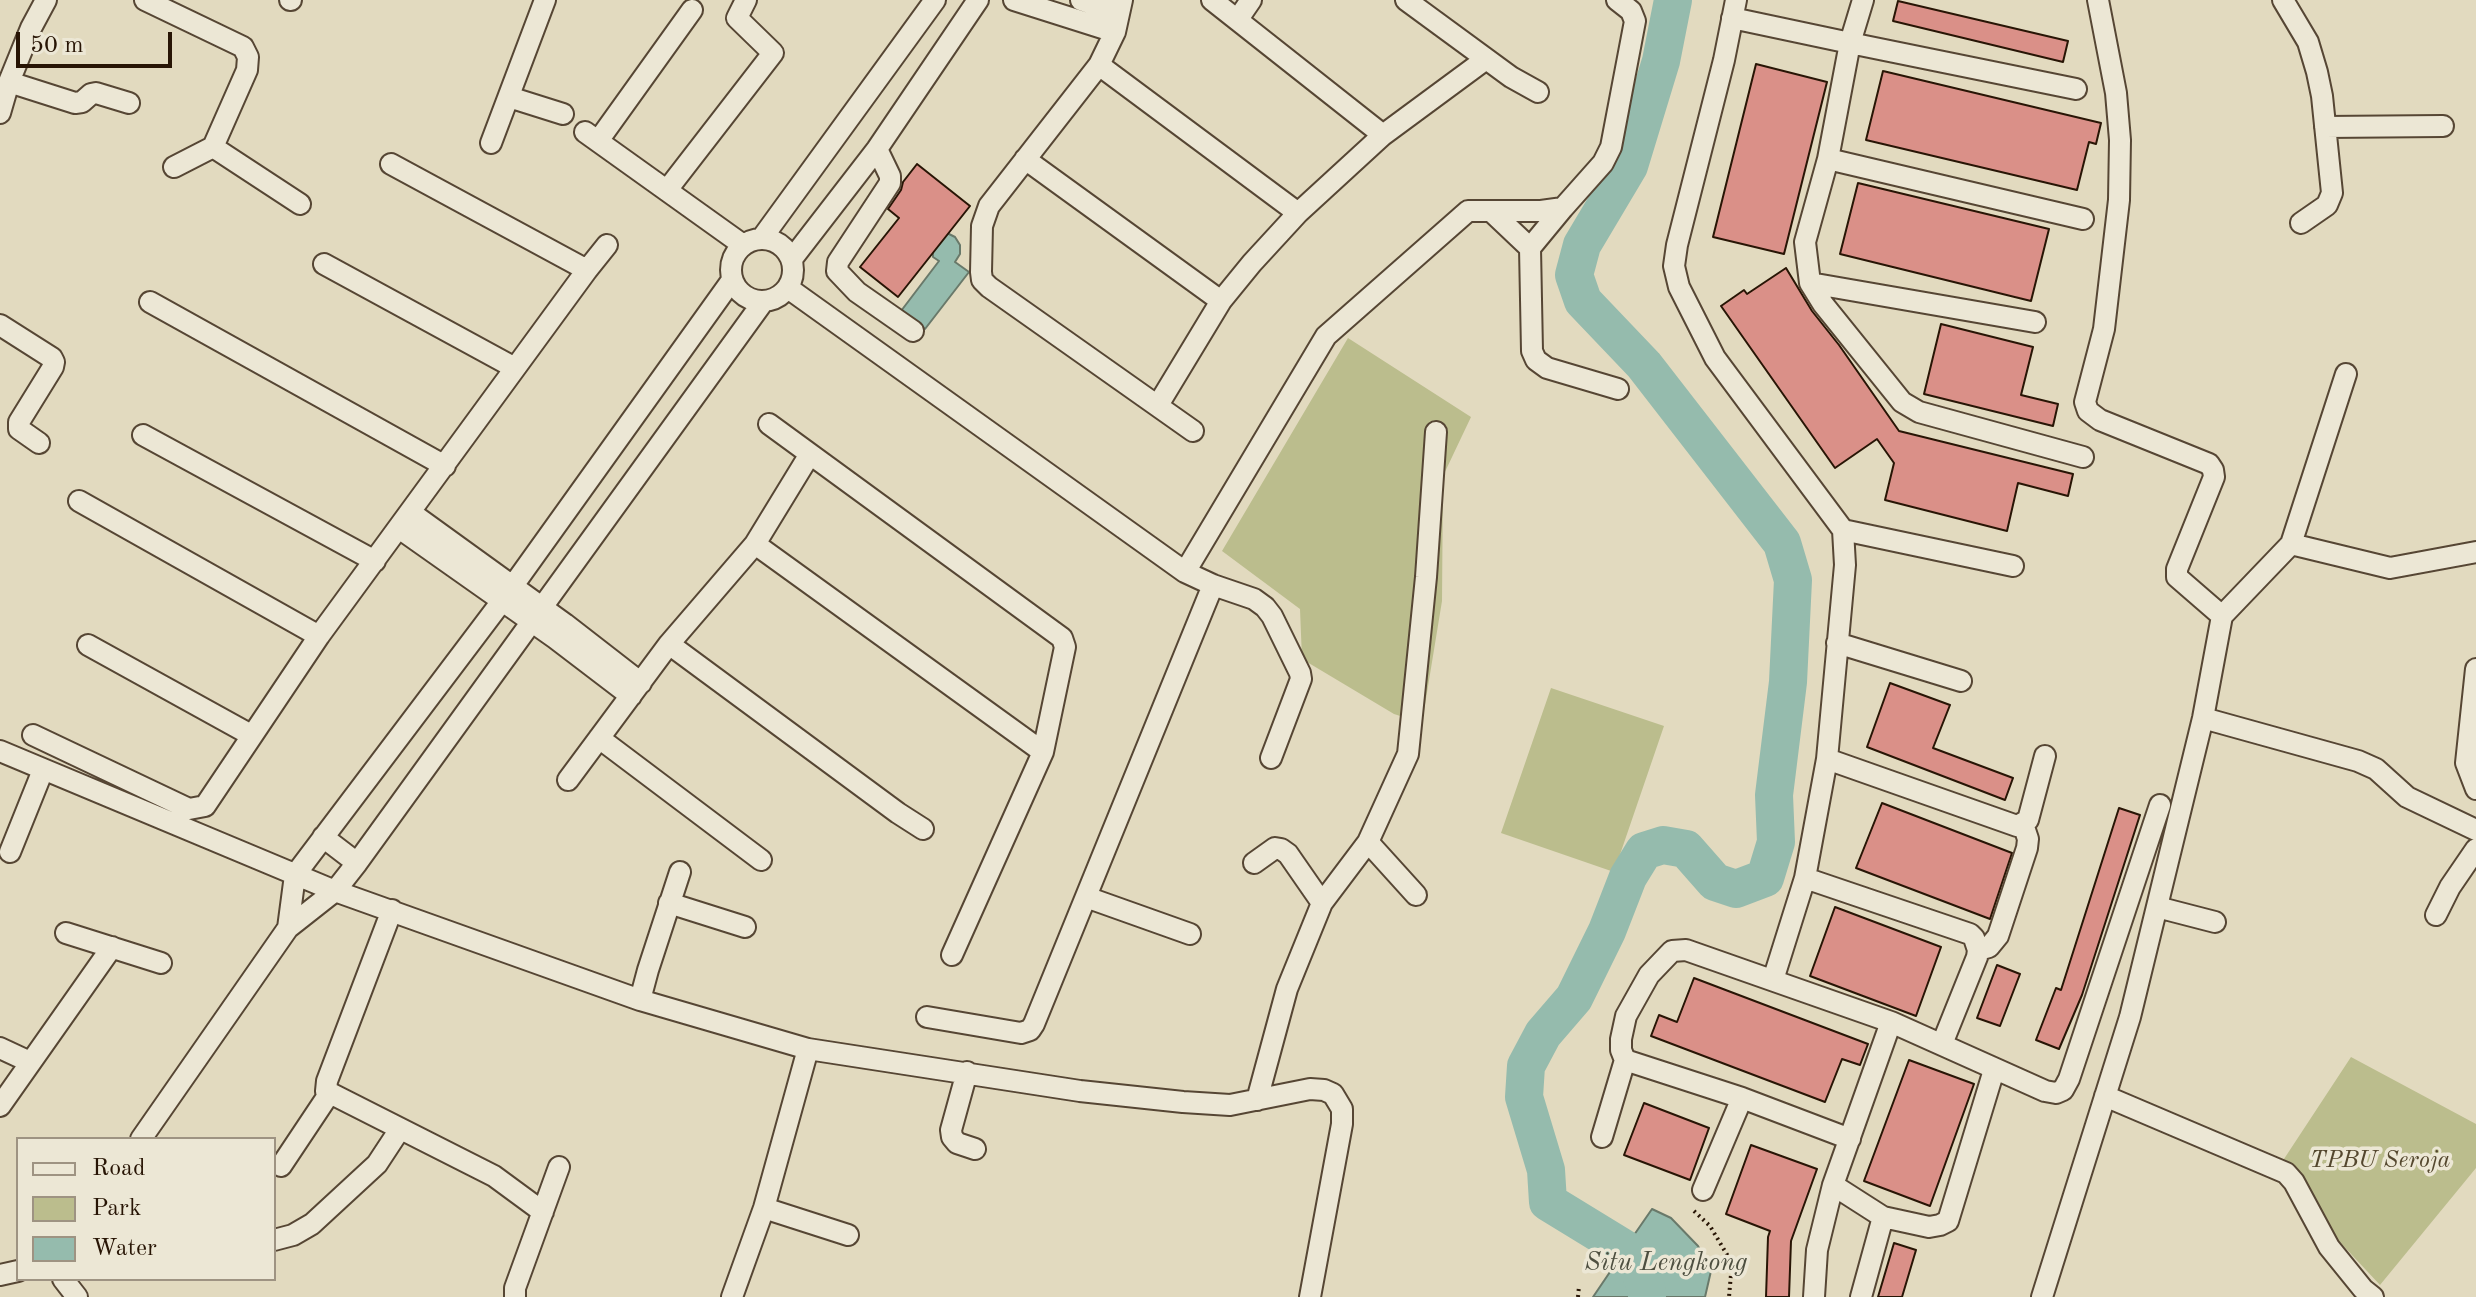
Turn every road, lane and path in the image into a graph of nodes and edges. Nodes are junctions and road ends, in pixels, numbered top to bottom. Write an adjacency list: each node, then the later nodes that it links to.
1 (46, 0): 23 (street)
2 (145, 0): 34 (street)
3 (545, 0): 26 (street)
4 (746, 0): 40 (street)
5 (935, 0): 47 (street)
6 (978, 0): 35 (street)
7 (1014, 0): 18 (street)
8 (1081, 0): 18 (street)
9 (1212, 0): 19 (street)
10 (1251, 0): 19 (street)
11 (1406, 0): 21 (street)
12 (1617, 0): 42 (street)
13 (1863, 0): 20 (street)
14 (2098, 0): 86 (street)
15 (2283, 0): 31 (street)
16 (1734, 9): 20 (street); 76 (street)
17 (692, 10): 40 (street)
18 (1119, 15): 22 (street)
19 (1238, 19): 32 (street)
20 (1850, 43): 24 (street); 37 (street)
21 (1486, 59): 25 (street); 32 (street)
22 (1099, 65): 36 (street); 44 (street)
23 (9, 82): 27 (street); 28 (street)
24 (2076, 89)
25 (1538, 92)
26 (509, 97): 29 (street); 33 (street)
27 (129, 103)
28 (0, 113)
29 (563, 114)
30 (2443, 126): 31 (street)
31 (2325, 127): 46 (street)
32 (1383, 135): 44 (street)
33 (491, 143)
34 (213, 147): 39 (street); 41 (street)
35 (877, 149): 50 (street); 61 (street)
36 (1025, 159): 56 (street); 65 (street)
37 (1828, 159): 45 (street); 54 (street)
38 (391, 164): 52 (street)
39 (174, 167)
40 (667, 190): 47 (street)
41 (300, 204)
42 (1563, 208): 43 (street); 49 (street)
43 (1492, 212): 49 (street); 82 (street)
44 (1298, 213): 56 (street)
45 (2083, 219)
46 (2301, 223)
47 (752, 241): 50 (street); 53 (street)
48 (607, 245): 52 (street)
49 (1530, 248): 64 (street)
50 (792, 259): 55 (street)
51 (324, 264): 62 (street)
52 (587, 270): 62 (street)
53 (732, 280): 58 (street); 84 (street)
54 (1810, 283): 59 (street); 72 (street)
55 (788, 288): 58 (street); 82 (street)
56 (1221, 301): 65 (street)
57 (150, 302): 73 (street)
58 (763, 302): 85 (street)
59 (2035, 322)
60 (0, 325): 70 (street)
61 (913, 331)
62 (515, 368): 73 (street)
63 (2346, 374): 78 (street)
64 (1618, 389)
65 (1158, 405): 67 (street)
66 (769, 424): 71 (street)
67 (1193, 431)
68 (1436, 432): 111 (street)
69 (143, 435): 80 (street)
70 (39, 443)
71 (810, 454): 77 (street); 99 (street)
72 (2083, 457)
73 (445, 466): 75 (street)
74 (79, 501): 87 (street)
75 (405, 520): 80 (street); 84 (street)
76 (1843, 530): 81 (street); 88 (street)
77 (755, 544): 89 (street); 99 (street)
78 (2291, 544): 79 (street); 86 (street)
79 (2476, 552)
80 (375, 561): 87 (street)
81 (2013, 566)
82 (1185, 572): 83 (street)
83 (1213, 585): 101 (street); 122 (street)
84 (506, 594): 85 (street); 110 (street)
85 (536, 614): 93 (street); 115 (street)
86 (2222, 616): 94 (street)
87 (319, 636): 96 (street)
88 (1837, 643): 92 (street); 102 (street)
89 (669, 644): 93 (street); 108 (street)
90 (88, 645): 96 (street)
91 (2476, 669): 105 (street)
92 (1961, 681)
93 (636, 690): 97 (street)
94 (2203, 718): 109 (street); 125 (street)
95 (33, 735): 96 (street)
96 (251, 735)
97 (599, 738): 104 (street); 114 (street)
98 (0, 751): 103 (street)
99 (1043, 752): 135 (street)
100 (2045, 756): 107 (street)
101 (1271, 758)
102 (1827, 759): 107 (street); 119 (street)
103 (43, 770): 113 (street); 118 (street)
104 (568, 780)
105 (2476, 789)
106 (2160, 805): 146 (street)
107 (2023, 824): 134 (street)
108 (923, 829)
109 (2476, 830)
110 (323, 837): 115 (street); 118 (street)
111 (1368, 842): 121 (street); 124 (street)
112 (2476, 849): 127 (street)
113 (10, 852)
114 (761, 860)
115 (357, 863): 120 (street)
116 (1254, 863): 124 (street)
117 (680, 872): 123 (street)
118 (295, 875): 120 (street); 130 (street)
119 (1805, 878): 134 (street); 137 (street)
120 (335, 891): 126 (street); 130 (street)
121 (1416, 895)
122 (1086, 897): 132 (street); 139 (street)
123 (669, 903): 129 (street); 138 (street)
124 (1322, 903): 151 (street)
125 (2157, 907): 128 (street); 149 (street)
126 (392, 910): 138 (street); 148 (street)
127 (2436, 915)
128 (2215, 922)
129 (745, 927)
130 (288, 928): 154 (street)
131 (66, 933): 133 (street)
132 (1190, 934)
133 (112, 947): 136 (street); 145 (street)
134 (1978, 950): 141 (street)
135 (952, 955)
136 (161, 963)
137 (1773, 980): 140 (street); 144 (street)
138 (640, 1000): 143 (street)
139 (927, 1017)
140 (1891, 1022): 141 (street); 156 (street)
141 (1942, 1044): 146 (street)
142 (0, 1048): 145 (street)
143 (808, 1049): 147 (street); 162 (street)
144 (1625, 1060): 150 (street); 155 (street)
145 (30, 1062): 152 (street)
146 (1994, 1070): 165 (street)
147 (967, 1072): 151 (street); 157 (street)
148 (329, 1094): 153 (street); 158 (street)
149 (2105, 1096): 178 (street); 179 (street)
150 (1742, 1098): 156 (street); 161 (street)
151 (1257, 1100): 173 (street)
152 (0, 1106)
153 (400, 1129): 164 (street); 167 (street)
154 (142, 1137)
155 (1602, 1137)
156 (1850, 1139): 160 (street)
157 (975, 1149)
158 (281, 1166)
159 (559, 1167): 164 (street)
160 (1833, 1185): 165 (street); 176 (street)
161 (1703, 1190)
162 (764, 1208): 166 (street); 172 (street)
163 (1694, 1211): 175 (path)
164 (543, 1212): 171 (street)
165 (1883, 1217): 177 (street)
166 (848, 1235)
167 (276, 1239)
168 (65, 1281): 170 (street)
169 (1579, 1286): 174 (path)
170 (77, 1297)
171 (515, 1297)
172 (732, 1297)
173 (1310, 1297)
174 (1578, 1297)
175 (1729, 1297)
176 (1814, 1297)
177 (1861, 1297)
178 (2042, 1297)
179 (2373, 1297)

